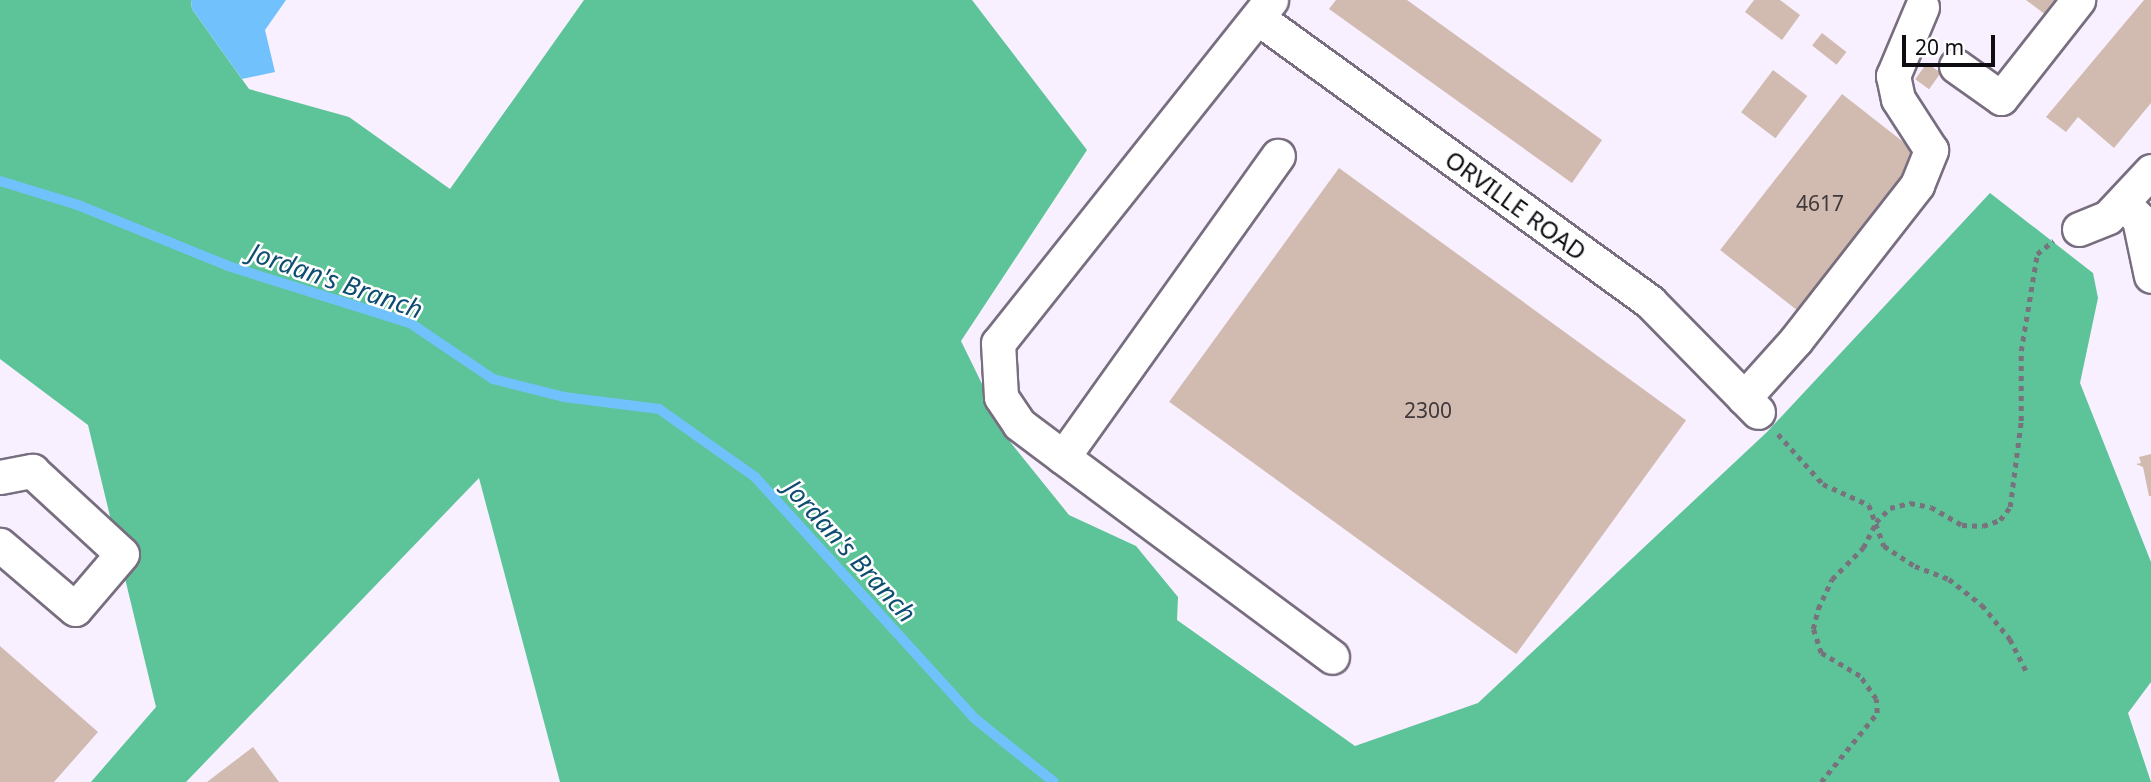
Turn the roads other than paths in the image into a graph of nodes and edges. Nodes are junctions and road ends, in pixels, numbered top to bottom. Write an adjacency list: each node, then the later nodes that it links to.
1 (2078, 0): 4 (street)
2 (1921, 2): 3 (street, ORVILLE ROAD)
3 (1265, 9): 10 (street)
4 (1956, 66)
5 (1279, 156): 10 (street)
6 (2151, 171): 7 (street)
7 (2123, 203): 8 (street); 9 (street)
8 (2079, 229)
9 (2151, 276)
10 (1062, 457): 13 (street)
11 (0, 477): 12 (street)
12 (0, 545)
13 (1332, 657)

